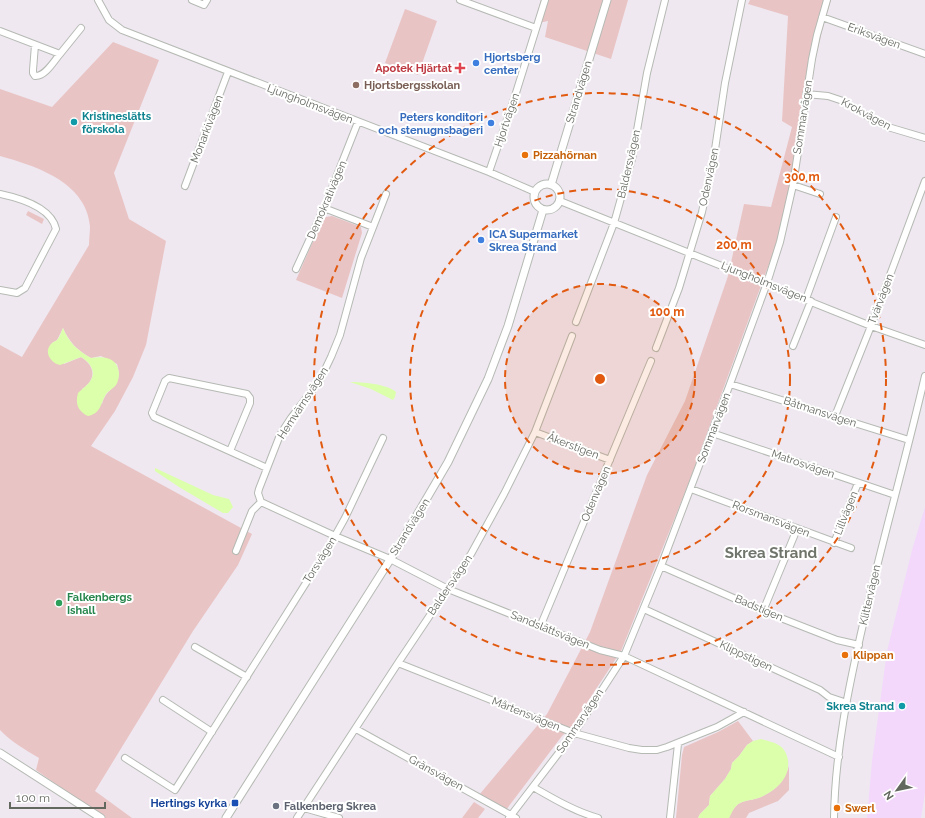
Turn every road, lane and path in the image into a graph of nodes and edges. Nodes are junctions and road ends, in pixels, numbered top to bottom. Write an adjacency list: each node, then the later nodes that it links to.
1 (98, 0): 17 (street, Ljungholmsvägen)
2 (192, 0): 3 (street)
3 (207, 0)
4 (460, 0): 12 (street)
5 (545, 0): 12 (street, Hjortvägen)
6 (607, 0): 24 (street, Strandvägen)
7 (664, 0): 34 (street, Baldersvägen)
8 (742, 0): 36 (street, Odenvägen)
9 (827, 0): 10 (street, Sommarvägen)
10 (822, 17): 16 (street, Eriksvägen); 18 (street, Sommarvägen)
11 (81, 28): 15 (street)
12 (536, 28): 21 (street, Hjortvägen)
13 (0, 31): 14 (street)
14 (35, 45): 15 (street); 15 (street)
15 (60, 54)
16 (925, 54)
17 (228, 72): 19 (street, Ljungholmsvägen); 25 (street, Monarkivägen)
18 (806, 94): 20 (street, Krokvägen); 23 (street, Sommarvägen)
19 (358, 122): 21 (street, Ljungholmsvägen); 31 (street, Demokrativägen)
20 (925, 138)
21 (489, 172): 26 (street, Ljungholmsvägen)
22 (925, 181): 42 (street, Tvärvägen)
23 (793, 184): 29 (street); 38 (street, Sommarvägen)
24 (550, 185): 26 (street); 30 (street)
25 (184, 186)
26 (535, 192): 32 (street)
27 (0, 194): 39 (street)
28 (386, 194): 35 (street, Hemvärnsvägen)
29 (820, 194)
30 (560, 201): 32 (street); 34 (street, Ljungholmsvägen)
31 (324, 208): 35 (street); 37 (street, Demokrativägen)
32 (543, 210): 67 (street, Strandvägen)
33 (836, 217): 40 (street)
34 (614, 223): 36 (street, Ljungholmsvägen); 41 (street, Baldersvägen)
35 (373, 227): 57 (street, Hemvärnsvägen)
36 (691, 253): 38 (street, Ljungholmsvägen); 46 (street, Odenvägen)
37 (296, 269)
38 (767, 283): 40 (street, Ljungholmsvägen); 49 (street, Sommarvägen)
39 (0, 290)
40 (808, 300): 42 (street, Ljungholmsvägen); 45 (street)
41 (576, 322)
42 (871, 326): 44 (street, Ljungholmsvägen); 50 (street, Tvärvägen)
43 (572, 336): 51 (street, Baldersvägen)
44 (925, 345)
45 (793, 346)
46 (656, 348)
47 (651, 362): 56 (street, Odenvägen)
48 (925, 376): 54 (street, Klittervägen)
49 (730, 384): 50 (street, Båtmansvägen); 52 (street, Sommarvägen)
50 (835, 416): 54 (street, Båtmansvägen)
51 (535, 432): 56 (street, Åkerstigen); 69 (street, Baldersvägen)
52 (712, 433): 58 (street, Matrosvägen); 59 (street, Sommarvägen)
53 (383, 438): 63 (street, Torsvägen)
54 (909, 440): 60 (street, Klittervägen)
55 (230, 451): 55 (street); 57 (street)
56 (610, 460): 72 (street, Odenvägen)
57 (267, 468): 61 (street, Hemvärnsvägen)
58 (858, 483): 60 (street, Matrosvägen); 64 (street, Lillvägen)
59 (690, 489): 62 (street, Rorsmansvägen); 68 (street, Sommarvägen)
60 (895, 495): 73 (street, Klittervägen)
61 (261, 502): 63 (street, Sandslättsvägen); 66 (street)
62 (797, 529): 64 (street, Rorsmansvägen); 71 (street)
63 (335, 536): 67 (street, Sandslättsvägen); 77 (street, Torsvägen)
64 (834, 543): 65 (street, Rorsmansvägen)
65 (851, 548)
66 (236, 551)
67 (390, 560): 69 (street, Sandslättsvägen); 92 (street, Strandvägen)
68 (661, 566): 70 (street, Sommarvägen); 71 (street, Badstigen)
69 (448, 589): 72 (street, Sandslättsvägen); 76 (street, Baldersvägen)
70 (644, 609): 75 (street, Sommarvägen); 79 (street, Klippstigen)
71 (763, 611): 73 (street, Badstigen)
72 (540, 626): 75 (street, Sandslättsvägen)
73 (859, 645): 79 (street, Klittervägen)
74 (195, 648): 77 (street)
75 (624, 656): 80 (street, Sandslättsvägen); 83 (street, Sommarvägen)
76 (398, 663): 81 (street, Baldersvägen); 83 (street, Mårtensvägen)
77 (247, 677): 82 (street, Torsvägen)
78 (163, 700): 82 (street)
79 (847, 703): 86 (street, Klittervägen)
80 (744, 712): 84 (street, Mårtensvägen); 86 (street, Sandslättsvägen)
81 (356, 729): 89 (street, Baldersvägen); 90 (street, Gränsvägen)
82 (212, 732): 87 (street, Torsvägen)
83 (574, 733): 84 (street, Mårtensvägen); 88 (street, Sommarvägen)
84 (678, 744): 96 (street)
85 (0, 753): 91 (street)
86 (838, 757): 97 (street, Klittervägen)
87 (125, 758)
88 (533, 787): 90 (street, Sommarvägen); 95 (street)
89 (304, 808): 93 (street, Baldersvägen); 94 (street)
90 (512, 817)
91 (101, 818)
92 (226, 818)
93 (297, 818)
94 (339, 818)
95 (598, 818)
96 (670, 818)
97 (834, 818)

